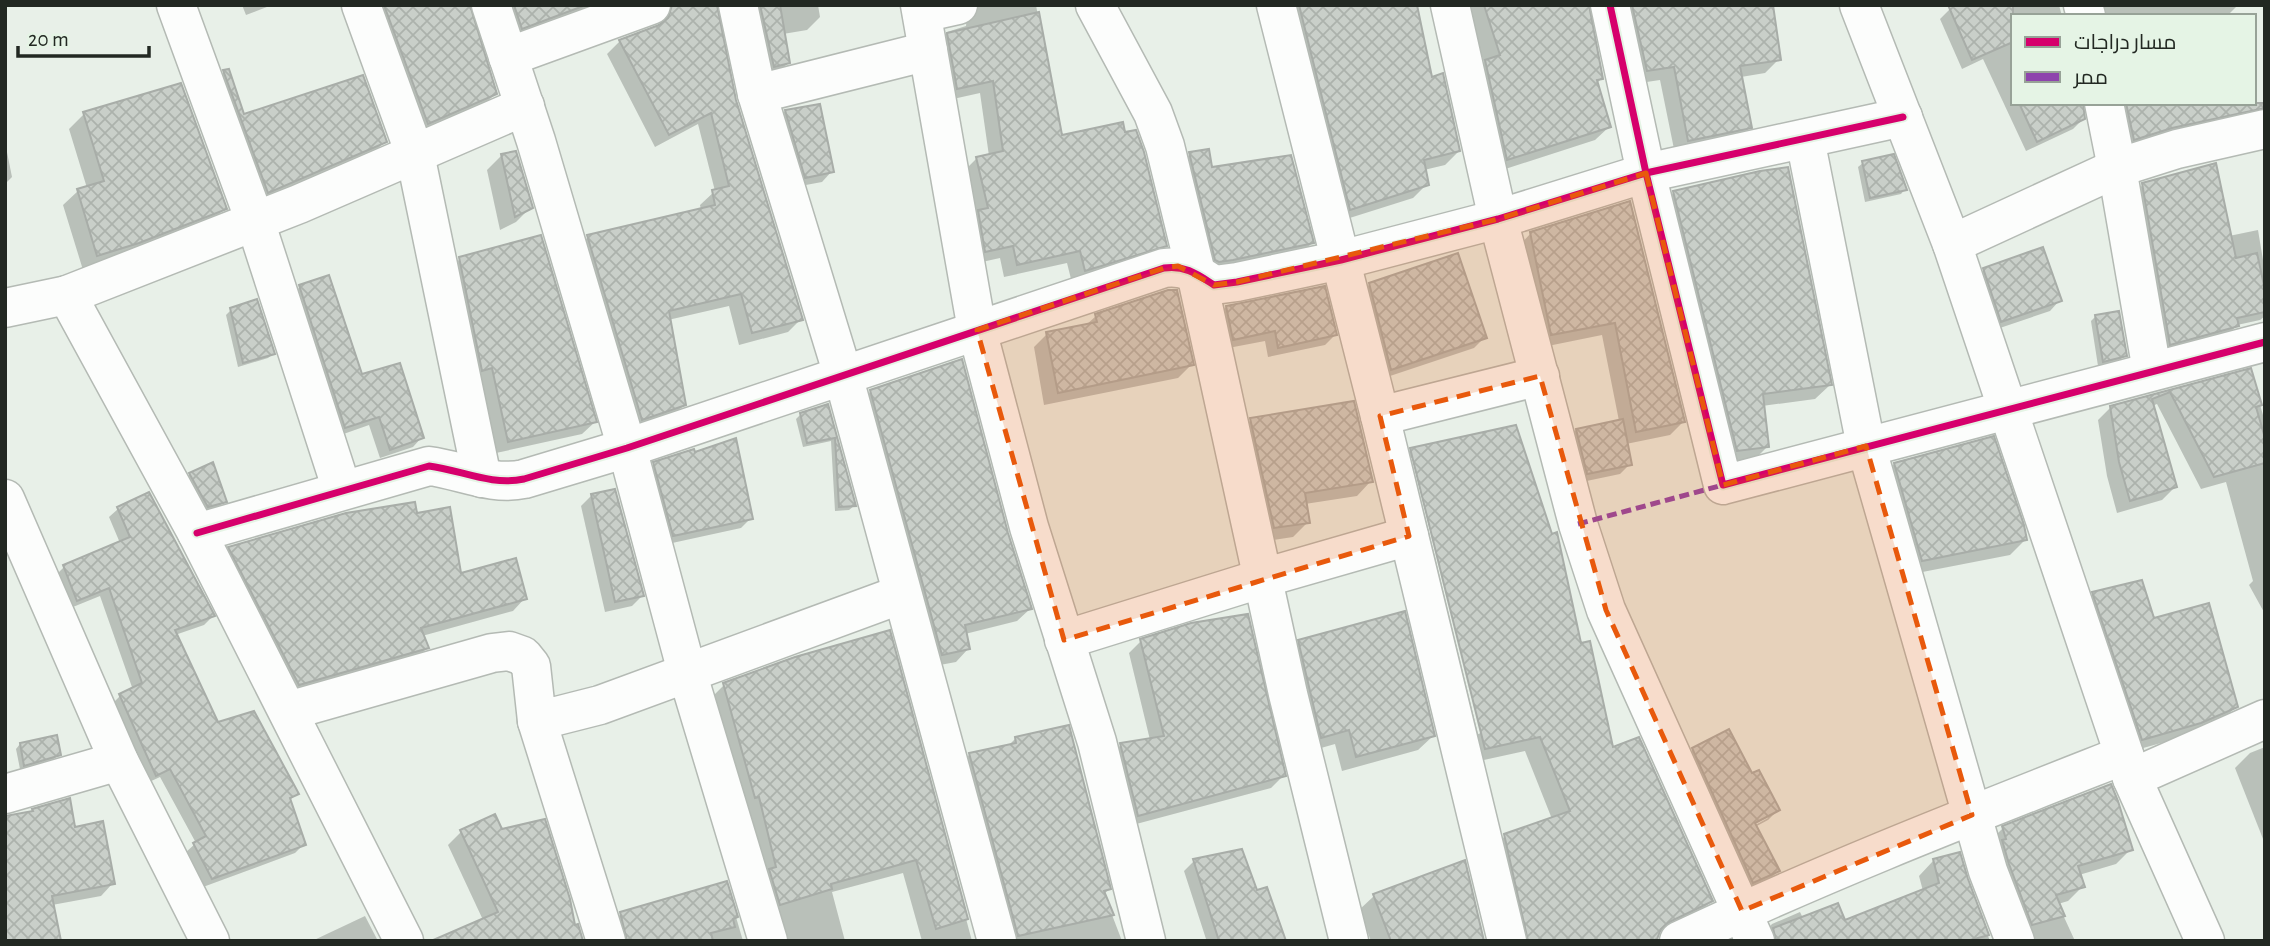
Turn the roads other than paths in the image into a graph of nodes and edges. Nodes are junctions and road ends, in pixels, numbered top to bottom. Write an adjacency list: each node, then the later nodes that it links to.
1 (176, 5): 24 (street)
2 (361, 5): 20 (street)
3 (491, 5): 13 (street)
4 (651, 5): 13 (street)
5 (738, 5): 14 (street)
6 (1095, 5): 27 (street)
7 (1276, 5): 26 (street)
8 (1450, 5): 23 (street)
9 (1610, 5): 22 (street)
10 (933, 8): 12 (street)
11 (1865, 8): 17 (street)
12 (928, 51): 14 (street); 30 (street)
13 (508, 57): 16 (street)
14 (757, 94): 33 (street)
15 (2104, 105): 21 (street)
16 (525, 106): 20 (street); 38 (street)
17 (1903, 117): 19 (street); 25 (street)
18 (2265, 129): 21 (street)
19 (1805, 139): 22 (street); 37 (street)
20 (415, 154): 24 (street); 39 (street)
21 (2117, 168): 25 (street); 32 (street)
22 (1646, 173): 23 (street); 37 (street)
23 (1498, 219): 26 (street); 34 (street)
24 (255, 221): 28 (street); 40 (street)
25 (1952, 244): 35 (street)
26 (1341, 260): 27 (street); 36 (street)
27 (1196, 273): 30 (street); 44 (street)
28 (67, 295): 29 (street); 42 (street)
29 (5, 308)
30 (977, 330): 33 (street); 46 (street)
31 (2265, 342): 32 (street)
32 (2152, 371): 35 (street)
33 (843, 375): 38 (street); 45 (street)
34 (1540, 376): 36 (street); 55 (street)
35 (2007, 409): 37 (street); 52 (street)
36 (1380, 416): 43 (street)
37 (1866, 446): 54 (street)
38 (627, 448): 39 (street); 47 (street)
39 (482, 478): 40 (street)
40 (342, 490): 42 (street)
41 (5, 499): 51 (street)
42 (197, 533): 48 (street)
43 (1409, 536): 44 (street); 63 (street)
44 (1263, 578): 46 (street); 62 (street)
45 (902, 594): 47 (street); 60 (street)
46 (1065, 640): 61 (street)
47 (687, 671): 50 (street); 59 (street)
48 (288, 711): 50 (street); 57 (street)
49 (2265, 719): 52 (street)
50 (537, 721): 58 (street)
51 (119, 761): 53 (street); 56 (street)
52 (2128, 766): 54 (street); 66 (street)
53 (5, 794)
54 (1972, 814): 55 (street); 65 (street)
55 (1749, 926): 64 (street)
56 (210, 941)
57 (404, 941)
58 (606, 941)
59 (768, 941)
60 (997, 941)
61 (1146, 941)
62 (1349, 941)
63 (1507, 941)
64 (1678, 941)
65 (2015, 941)
66 (2205, 941)

